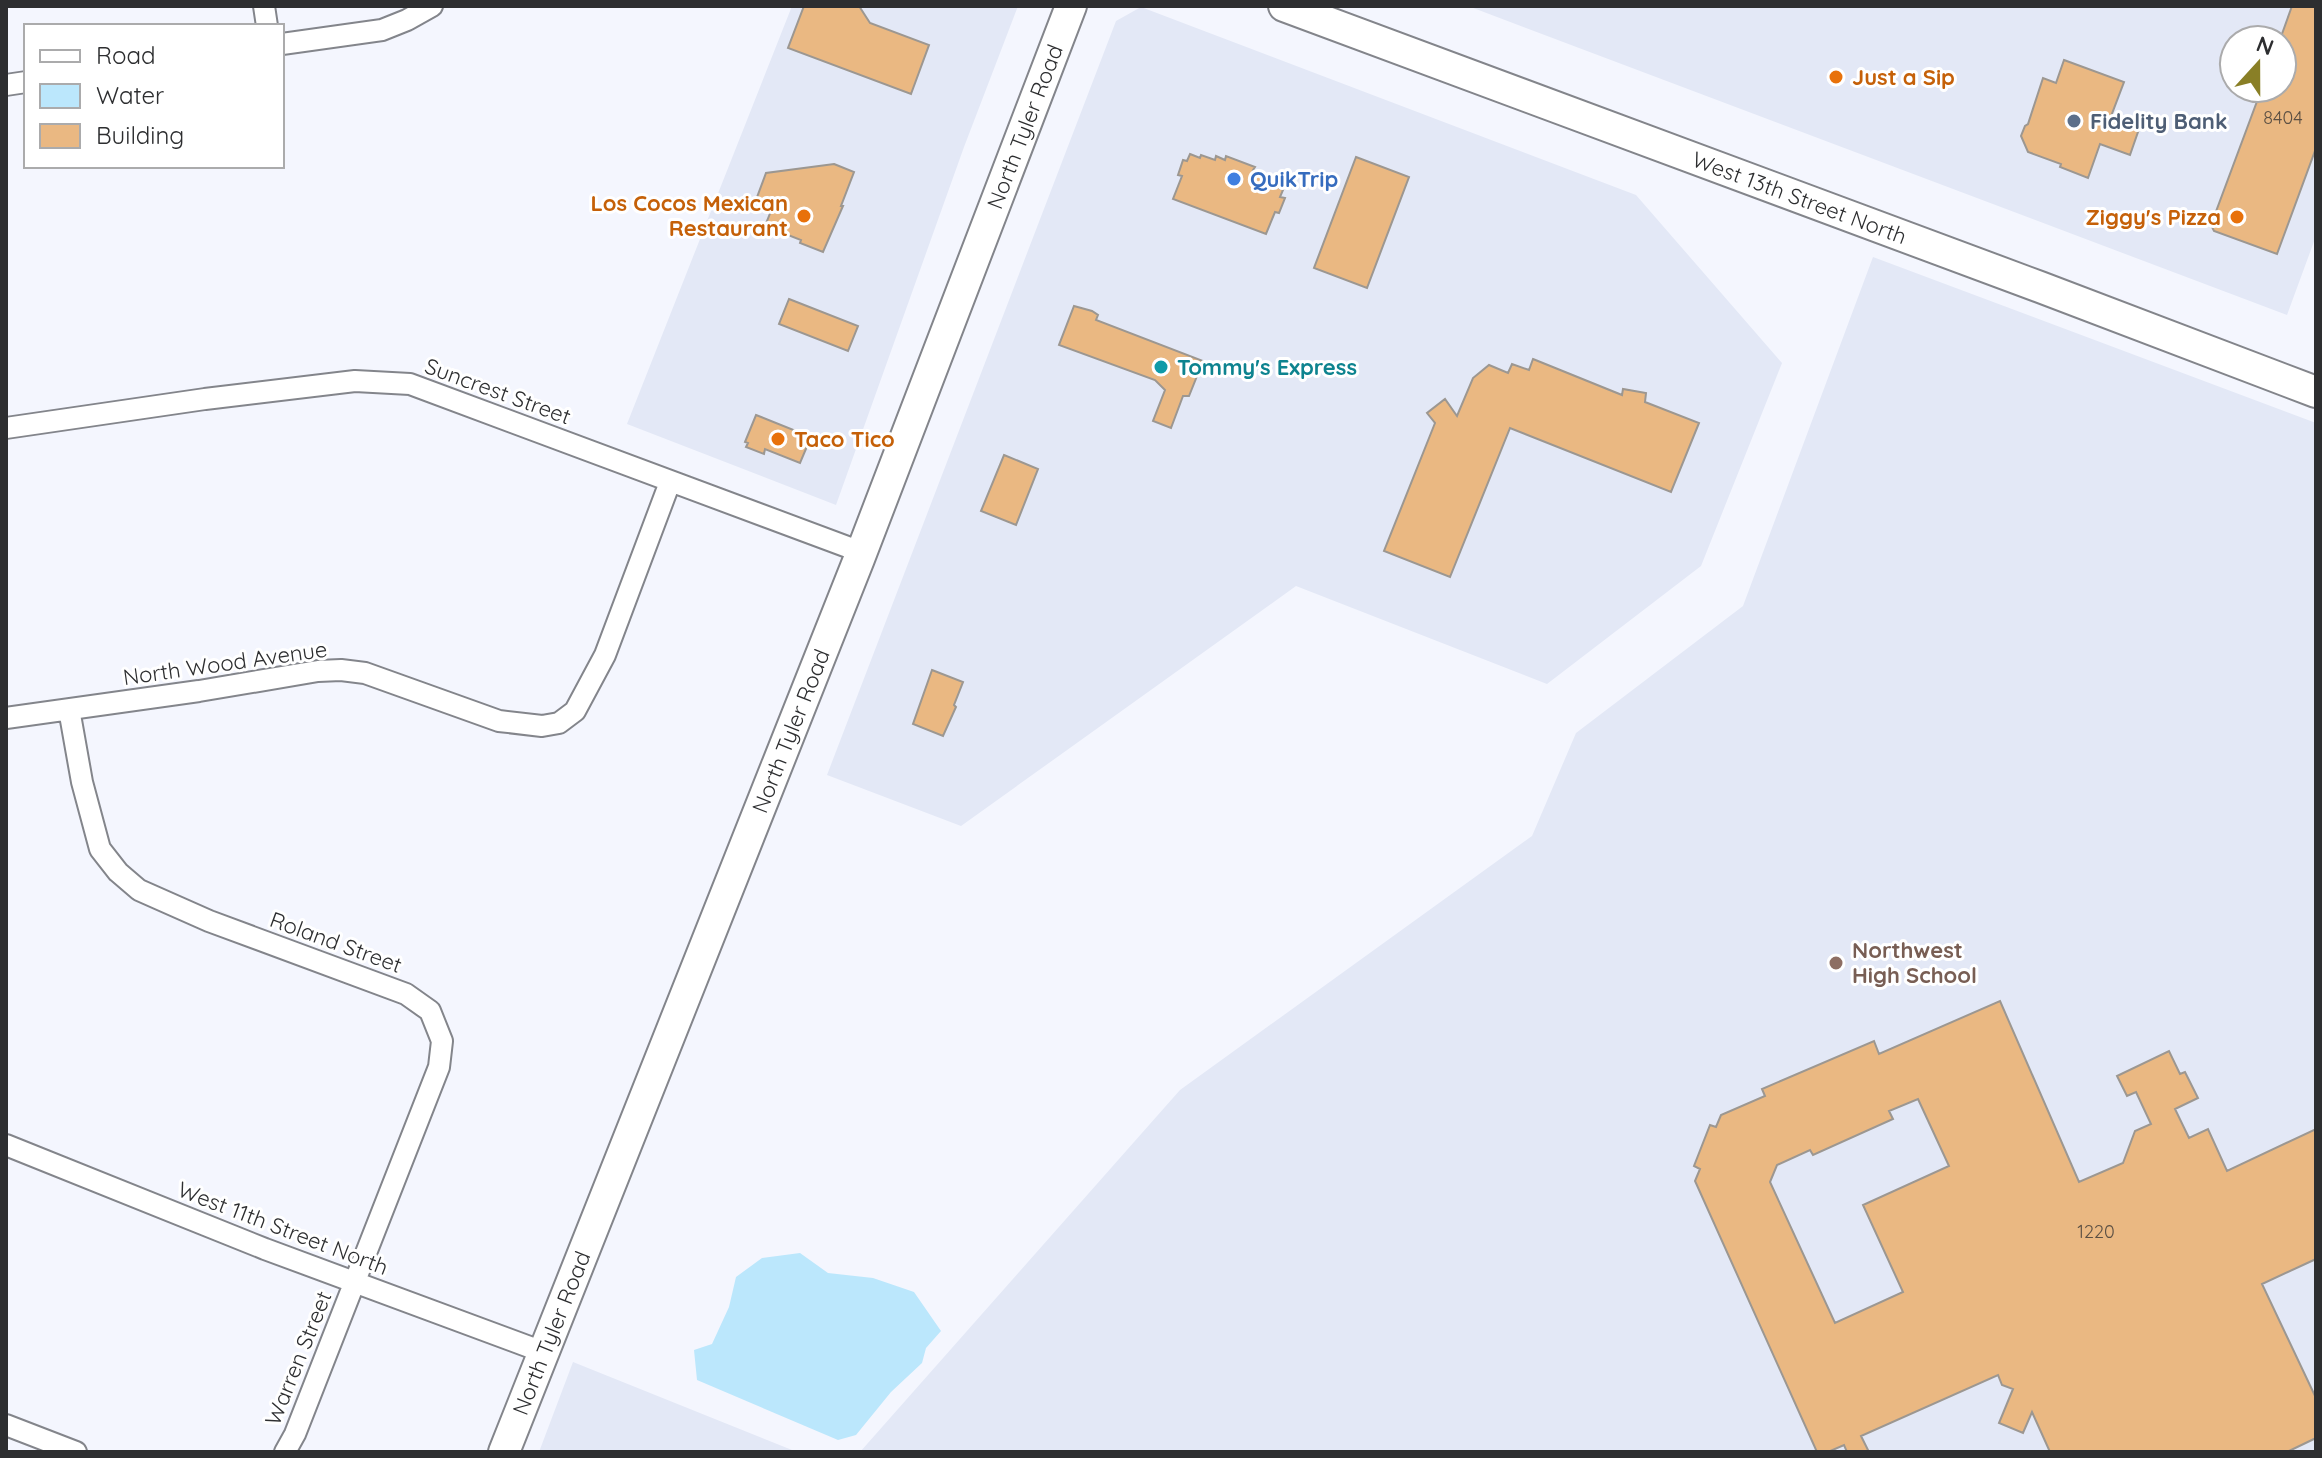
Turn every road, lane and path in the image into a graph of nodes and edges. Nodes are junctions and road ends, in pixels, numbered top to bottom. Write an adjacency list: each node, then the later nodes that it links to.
1 (432, 6): 4 (street)
2 (1071, 6): 8 (main road, North Tyler Road)
3 (1284, 6): 5 (main road, West 13th Street North)
4 (284, 44)
5 (2316, 392)
6 (6, 428): 7 (street, Suncrest Street)
7 (670, 482): 8 (street, Suncrest Street); 9 (street, North Wood Avenue)
8 (861, 552): 13 (main road, North Tyler Road)
9 (69, 709): 10 (street, North Wood Avenue); 12 (street, Roland Street)
10 (6, 718)
11 (6, 1145): 12 (street, West 11th Street North)
12 (355, 1282): 13 (street, West 11th Street North); 16 (street, Warren Street)
13 (543, 1352): 17 (main road, North Tyler Road)
14 (6, 1425): 15 (street)
15 (76, 1452)
16 (285, 1452)
17 (504, 1452)

